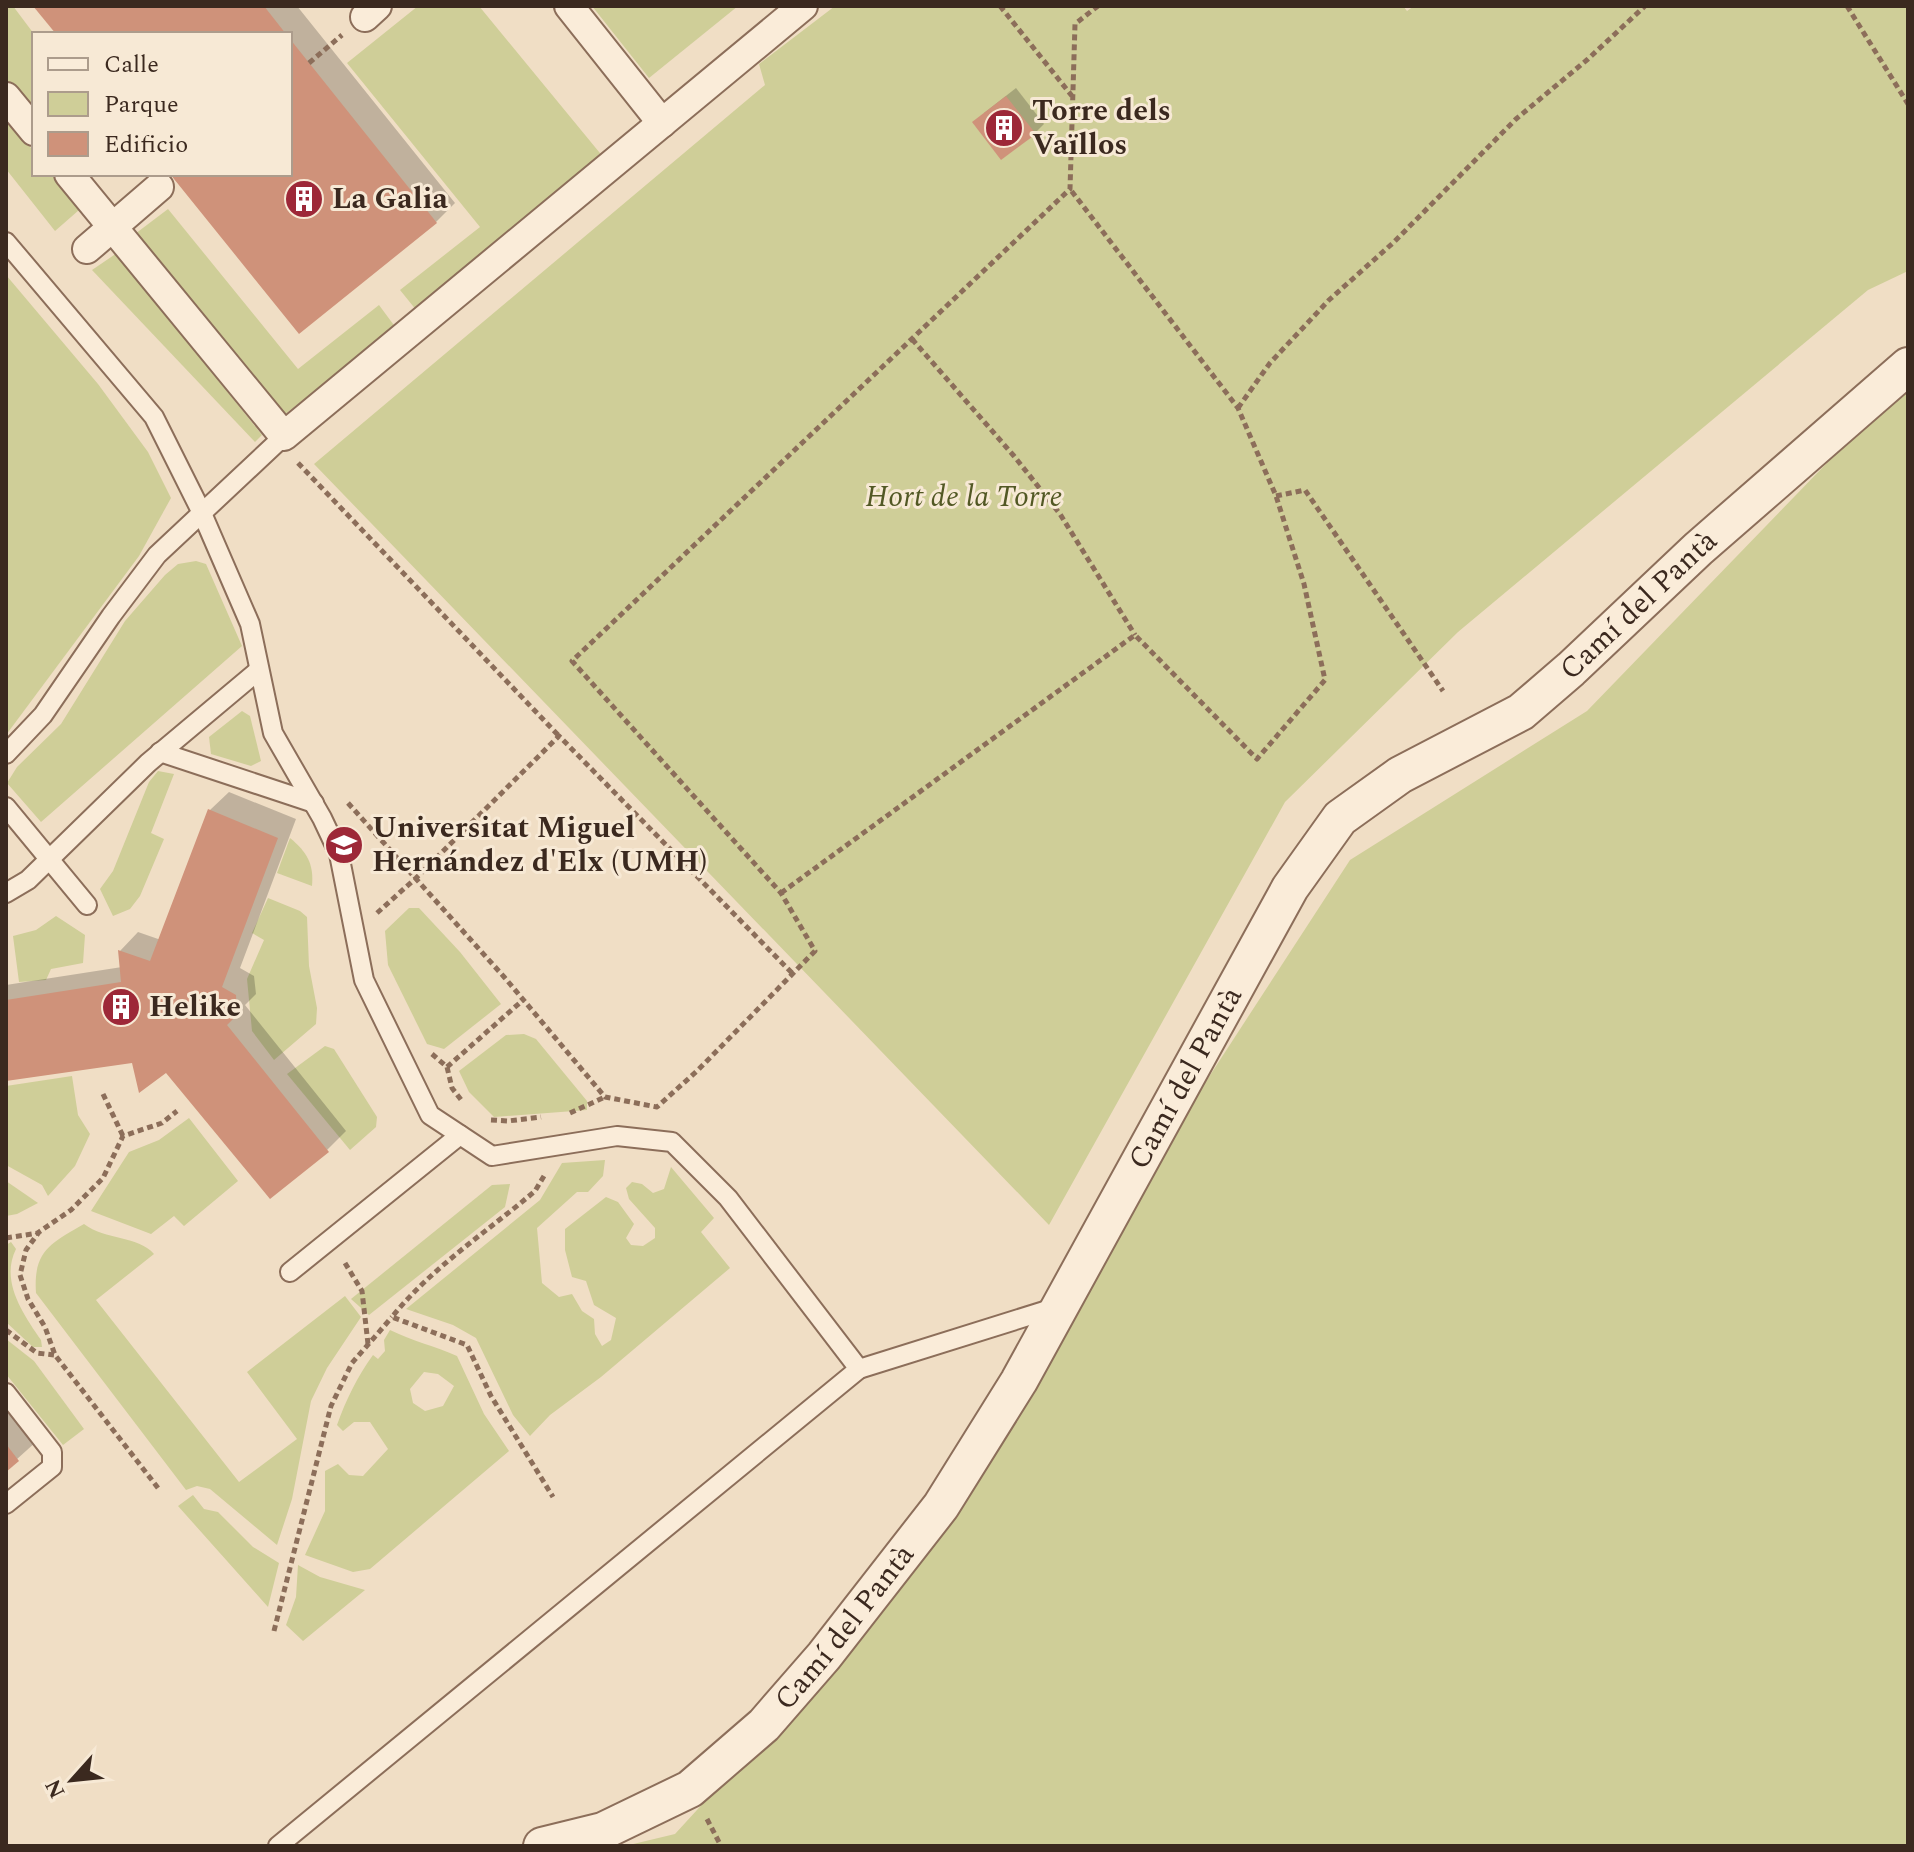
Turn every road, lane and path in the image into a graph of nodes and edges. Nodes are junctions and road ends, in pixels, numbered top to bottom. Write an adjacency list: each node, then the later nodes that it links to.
1 (569, 6): 12 (street)
2 (803, 6): 12 (street)
3 (1000, 6): 10 (path)
4 (1098, 6): 10 (path)
5 (1645, 6): 22 (path)
6 (1847, 6): 11 (path)
7 (371, 11): 8 (path)
8 (309, 63)
9 (6, 97): 13 (street)
10 (1073, 98): 16 (path)
11 (1908, 104)
12 (662, 123): 23 (street)
13 (32, 129)
14 (71, 176): 17 (street)
15 (159, 187): 17 (street)
16 (1070, 189): 20 (path); 22 (path)
17 (112, 227): 19 (street); 23 (street)
18 (6, 242): 27 (lane)
19 (87, 249)
20 (912, 339): 28 (path); 40 (path)
21 (1908, 366): 63 (street, Camí del Pantà)
22 (1238, 408): 26 (path)
23 (284, 436): 24 (path); 27 (lane)
24 (298, 463): 25 (path); 31 (path)
25 (287, 473)
26 (1276, 496): 28 (path); 30 (path)
27 (201, 511): 29 (lane); 33 (lane)
28 (1135, 635): 40 (path)
29 (259, 670): 32 (lane); 35 (lane)
30 (1443, 691)
31 (559, 736): 38 (path); 45 (path)
32 (160, 752): 35 (lane); 37 (lane)
33 (6, 754)
34 (345, 800): 38 (path)
35 (314, 803): 56 (lane)
36 (6, 807): 37 (lane)
37 (49, 860): 39 (lane); 42 (lane)
38 (416, 878): 43 (path); 46 (path)
39 (6, 893)
40 (781, 893): 45 (path)
41 (373, 902): 43 (path)
42 (87, 905)
43 (377, 913): 44 (path)
44 (378, 925)
45 (792, 973): 50 (path)
46 (523, 1000): 48 (path); 50 (path)
47 (429, 1051): 48 (path)
48 (447, 1067): 51 (path)
49 (103, 1094): 57 (path)
50 (605, 1097): 53 (path)
51 (469, 1109)
52 (177, 1111): 57 (path)
53 (569, 1114)
54 (554, 1116): 55 (path)
55 (478, 1120)
56 (460, 1135): 61 (lane); 68 (lane)
57 (123, 1136): 59 (path)
58 (548, 1169): 64 (path)
59 (39, 1232): 60 (path); 67 (path)
60 (6, 1238)
61 (331, 1239): 62 (lane); 66 (path)
62 (290, 1272)
63 (1060, 1306): 68 (lane); 75 (street, Camí del Pantà)
64 (392, 1317): 66 (path); 71 (path)
65 (6, 1330): 67 (path)
66 (368, 1345): 73 (path)
67 (55, 1355): 70 (path)
68 (859, 1369): 74 (lane)
69 (6, 1393): 72 (lane)
70 (158, 1488)
71 (553, 1497)
72 (6, 1504)
73 (274, 1631)
74 (278, 1846)
75 (542, 1846)

